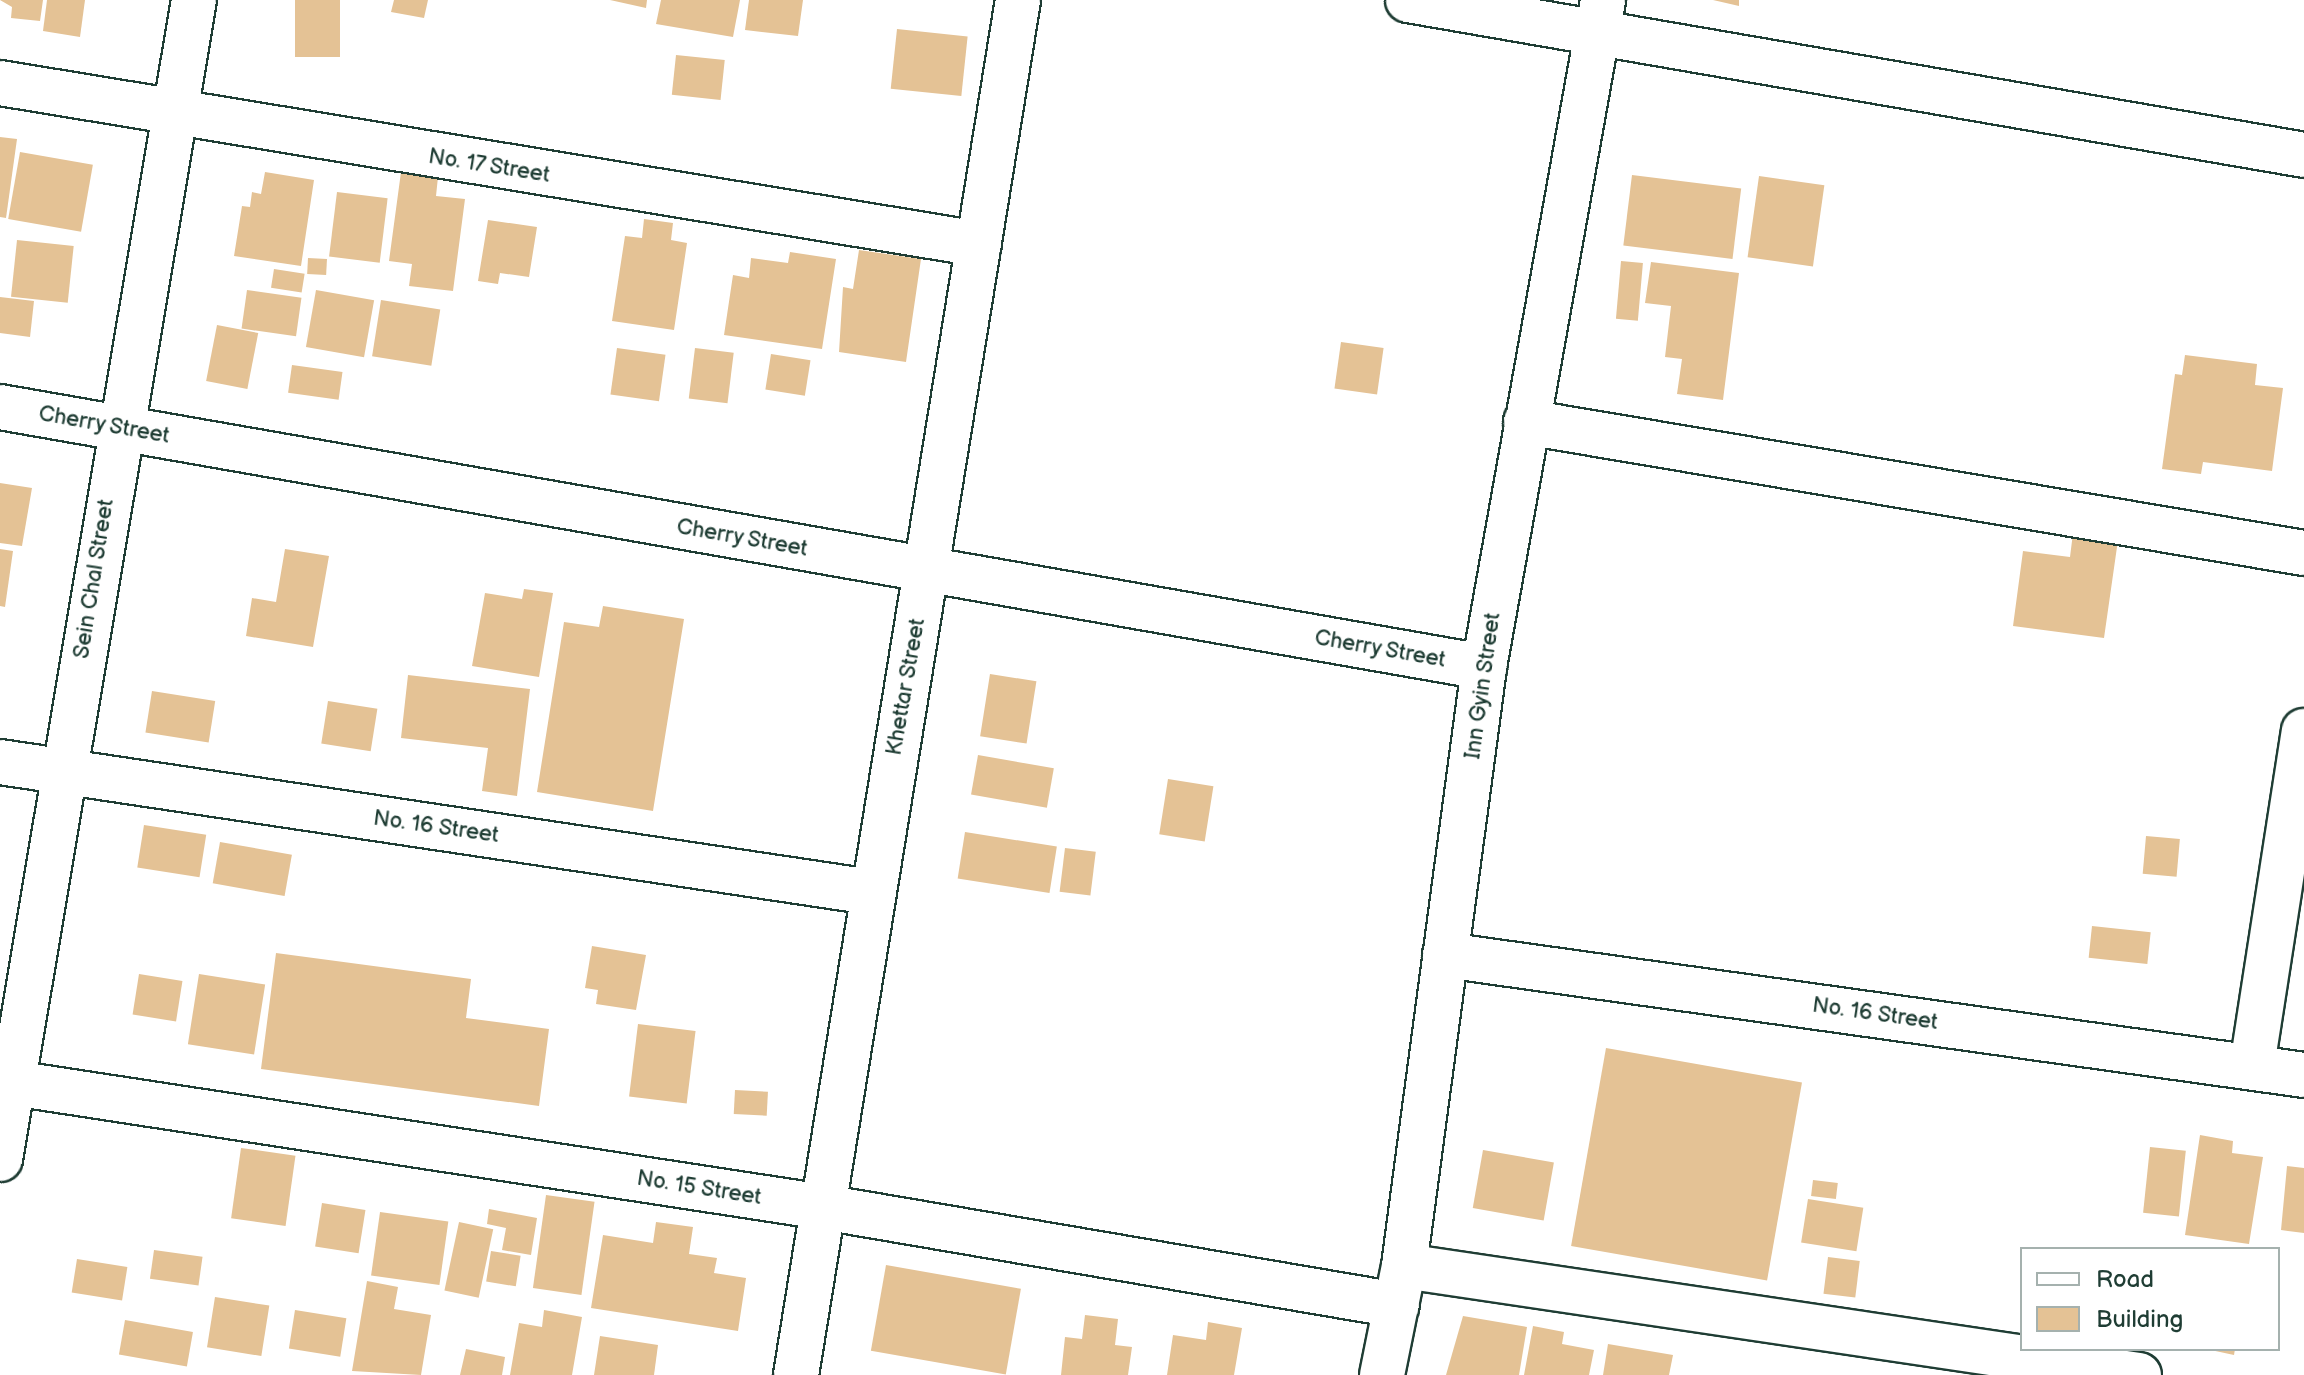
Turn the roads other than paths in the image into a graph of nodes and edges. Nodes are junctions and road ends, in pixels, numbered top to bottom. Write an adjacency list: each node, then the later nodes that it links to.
1 (194, 0): 6 (street, Sein Chal Street)
2 (1018, 0): 8 (street, Khettar Street)
3 (1408, 0): 4 (street)
4 (1599, 18): 7 (street); 10 (street, Inn Gyin Street)
5 (0, 83): 6 (street, No. 17 Street)
6 (176, 116): 8 (street, No. 17 Street); 11 (street, Sein Chal Street)
7 (2304, 155)
8 (979, 244): 13 (street, Khettar Street)
9 (0, 407): 11 (street, Cherry Street)
10 (1526, 422): 12 (street); 14 (street, Inn Gyin Street)
11 (119, 428): 13 (street, Cherry Street); 17 (street, Sein Chal Street)
12 (2304, 553)
13 (926, 570): 14 (street, Cherry Street); 18 (street, Khettar Street)
14 (1484, 667): 20 (street, Inn Gyin Street)
15 (2304, 731): 19 (street)
16 (0, 762): 17 (street, No. 16 Street)
17 (62, 771): 18 (street, No. 16 Street); 23 (street, Sein Chal Street)
18 (871, 892): 25 (street, Khettar Street)
19 (2288, 942): 21 (street)
20 (1445, 955): 21 (street, No. 16 Street); 26 (street, Inn Gyin Street)
21 (2252, 1066): 22 (street, No. 16 Street)
22 (2304, 1075)
23 (6, 1082): 24 (street, Sein Chal Street); 25 (street, No. 15 Street)
24 (0, 1159)
25 (823, 1207): 26 (street, No. 15 Street); 27 (street, Khettar Street)
26 (1400, 1285): 28 (street, Inn Gyin Street); 29 (street, No. 15 Street)
27 (796, 1375)
28 (1382, 1375)
29 (2139, 1375)

